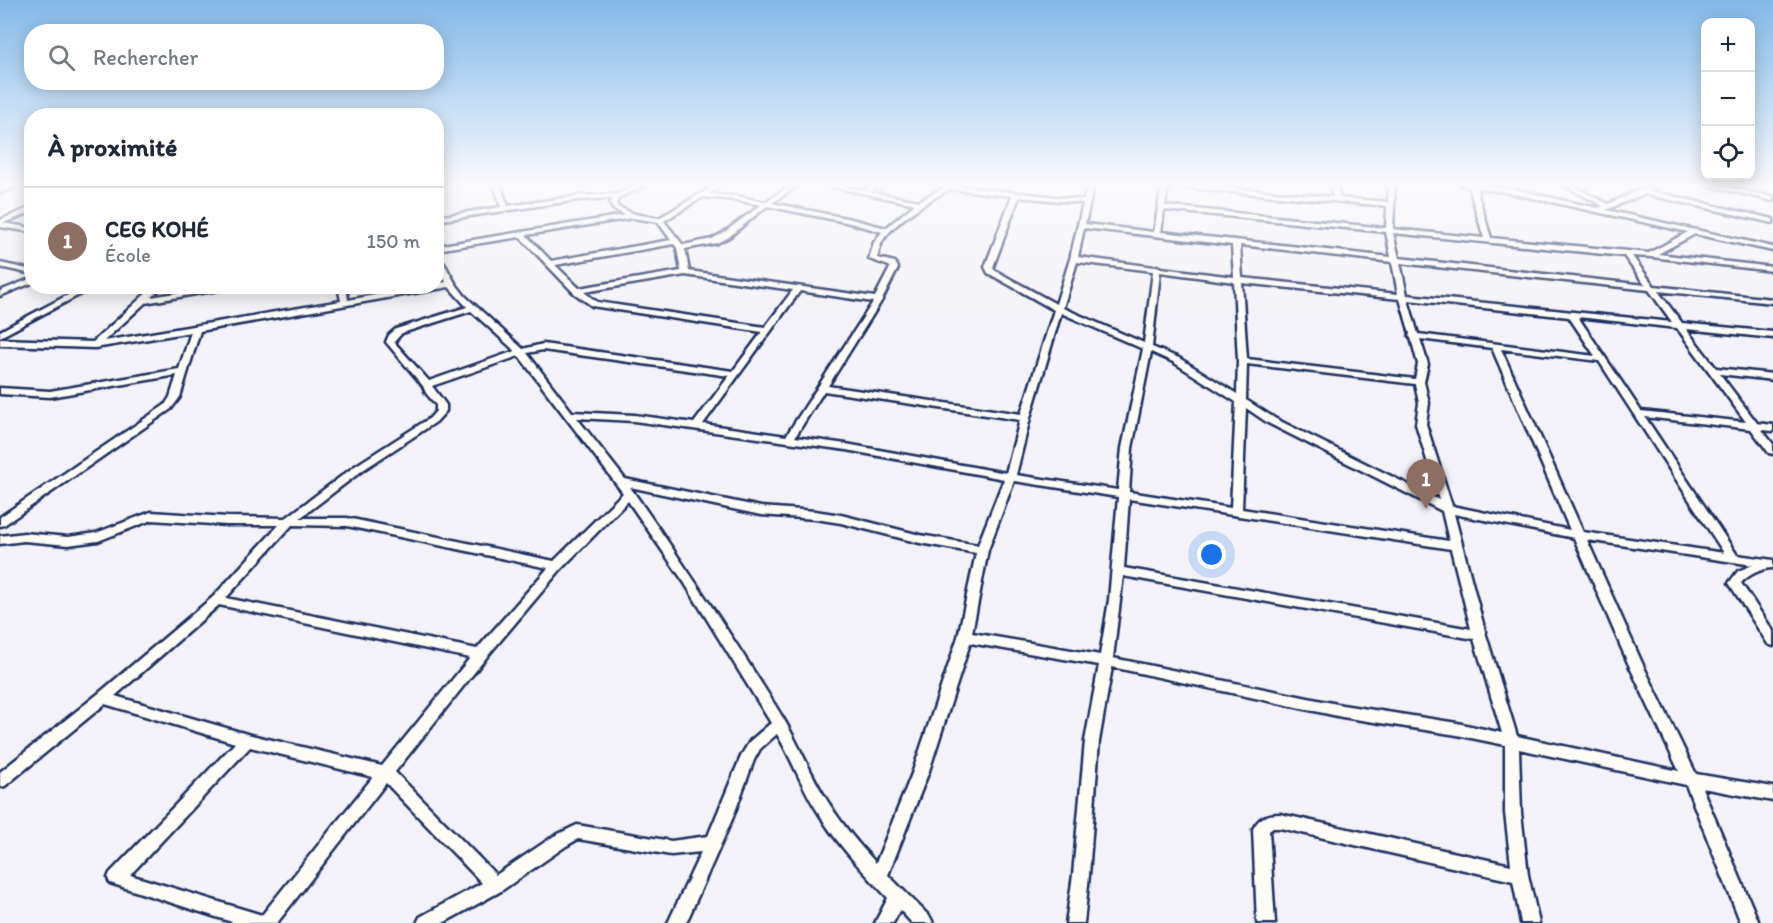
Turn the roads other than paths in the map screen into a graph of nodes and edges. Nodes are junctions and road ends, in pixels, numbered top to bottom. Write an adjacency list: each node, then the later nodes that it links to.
1 (568, 227): 17 (street)
2 (665, 227): 21 (street)
3 (736, 227): 21 (street)
4 (873, 227): 14 (street)
5 (892, 227): 14 (street)
6 (1004, 227): 54 (street)
7 (1082, 227): 26 (street)
8 (1091, 227): 18 (street)
9 (1158, 227): 18 (street)
10 (1350, 227): 15 (street)
11 (1389, 227): 15 (street)
12 (1484, 227): 19 (street)
13 (1671, 227): 16 (street)
14 (887, 231): 49 (street)
15 (1389, 231): 19 (street); 27 (street)
16 (1692, 232): 23 (street); 25 (street)
17 (522, 235): 22 (street); 28 (street)
18 (1157, 235): 20 (street)
19 (1488, 240): 24 (street)
20 (1236, 244): 27 (street); 35 (street)
21 (679, 245): 28 (street); 34 (street)
22 (444, 247)
23 (1773, 249)
24 (1626, 254): 25 (street); 39 (street)
25 (1650, 255): 31 (street)
26 (1074, 259): 30 (street); 54 (street)
27 (1395, 260): 39 (street); 48 (street)
28 (551, 263): 41 (street)
29 (0, 265): 32 (street)
30 (1157, 268): 35 (street); 64 (street)
31 (1773, 269)
32 (24, 270)
33 (444, 271): 37 (street)
34 (685, 273): 40 (street); 41 (street)
35 (1239, 280): 48 (street); 68 (street)
36 (24, 284): 42 (street)
37 (451, 284): 38 (street); 53 (street)
38 (444, 285)
39 (1651, 289): 51 (street); 56 (street)
40 (796, 290): 49 (street); 58 (street)
41 (577, 291): 58 (street)
42 (0, 294)
43 (77, 294): 59 (street)
44 (151, 294): 50 (street)
45 (187, 294): 50 (street)
46 (343, 294): 52 (street)
47 (395, 294): 52 (street)
48 (1403, 297): 55 (street); 61 (street)
49 (878, 300): 75 (street)
50 (144, 301): 63 (street)
51 (1773, 301)
52 (345, 303): 57 (street)
53 (472, 308): 66 (street); 74 (street)
54 (1059, 309): 64 (street); 80 (street)
55 (1571, 313): 56 (street); 67 (street)
56 (1677, 325): 60 (street); 69 (street)
57 (196, 330): 63 (street); 70 (street)
58 (767, 330): 71 (street)
59 (0, 334)
60 (1773, 335)
61 (1413, 336): 65 (street); 73 (street)
62 (0, 342): 63 (street)
63 (95, 345)
64 (1148, 346): 77 (street); 89 (street)
65 (1495, 346): 67 (street); 94 (street)
66 (521, 352): 71 (street); 74 (street); 79 (street)
67 (1601, 359): 78 (street)
68 (1243, 361): 73 (street); 77 (street)
69 (1711, 370): 72 (street); 81 (street)
70 (183, 371): 76 (street); 93 (street)
71 (735, 374): 82 (street)
72 (1773, 377)
73 (1419, 382): 90 (street)
74 (427, 385): 92 (street)
75 (823, 388): 80 (street); 84 (street)
76 (0, 391)
77 (1240, 400): 90 (street); 91 (street)
78 (1636, 413): 81 (street); 98 (street)
79 (571, 415): 82 (street); 87 (street)
80 (1024, 418): 86 (street)
81 (1753, 426): 83 (street); 85 (street)
82 (696, 428): 84 (street)
83 (1773, 428)
84 (789, 439): 86 (street)
85 (1773, 451)
86 (1010, 477): 89 (street); 97 (street)
87 (621, 482): 88 (street); 97 (street)
88 (629, 494): 100 (street); 109 (street)
89 (1125, 494): 91 (street); 101 (street)
90 (1447, 509): 94 (street); 96 (street)
91 (1236, 512): 96 (street)
92 (289, 521): 95 (street); 100 (street); 102 (street)
93 (0, 522)
94 (1578, 535): 98 (street); 113 (street)
95 (0, 540)
96 (1455, 546): 103 (street)
97 (982, 550): 104 (street)
98 (1734, 559): 99 (street)
99 (1770, 564): 105 (street)
100 (556, 566): 106 (street)
101 (1117, 571): 103 (street); 107 (street)
102 (217, 600): 106 (street); 108 (street)
103 (1479, 635): 111 (street)
104 (965, 637): 107 (street); 118 (street)
105 (1773, 641)
106 (480, 655): 112 (street)
107 (1106, 661): 111 (street); 127 (street)
108 (103, 698): 110 (street); 114 (street)
109 (778, 725): 116 (street); 118 (street)
110 (246, 740): 112 (street); 121 (street)
111 (1512, 742): 113 (street); 117 (street)
112 (387, 774): 119 (street); 122 (street)
113 (1691, 780): 115 (street); 130 (street)
114 (0, 781)
115 (1773, 794)
116 (713, 843): 119 (street); 124 (street)
117 (1520, 875): 128 (street); 129 (street)
118 (879, 878): 120 (street)
119 (495, 885): 123 (street)
120 (898, 897): 125 (street); 126 (street)
121 (261, 923)
122 (266, 923)
123 (426, 923)
124 (677, 923)
125 (884, 923)
126 (924, 923)
127 (1075, 923)
128 (1266, 923)
129 (1530, 923)
130 (1750, 923)

